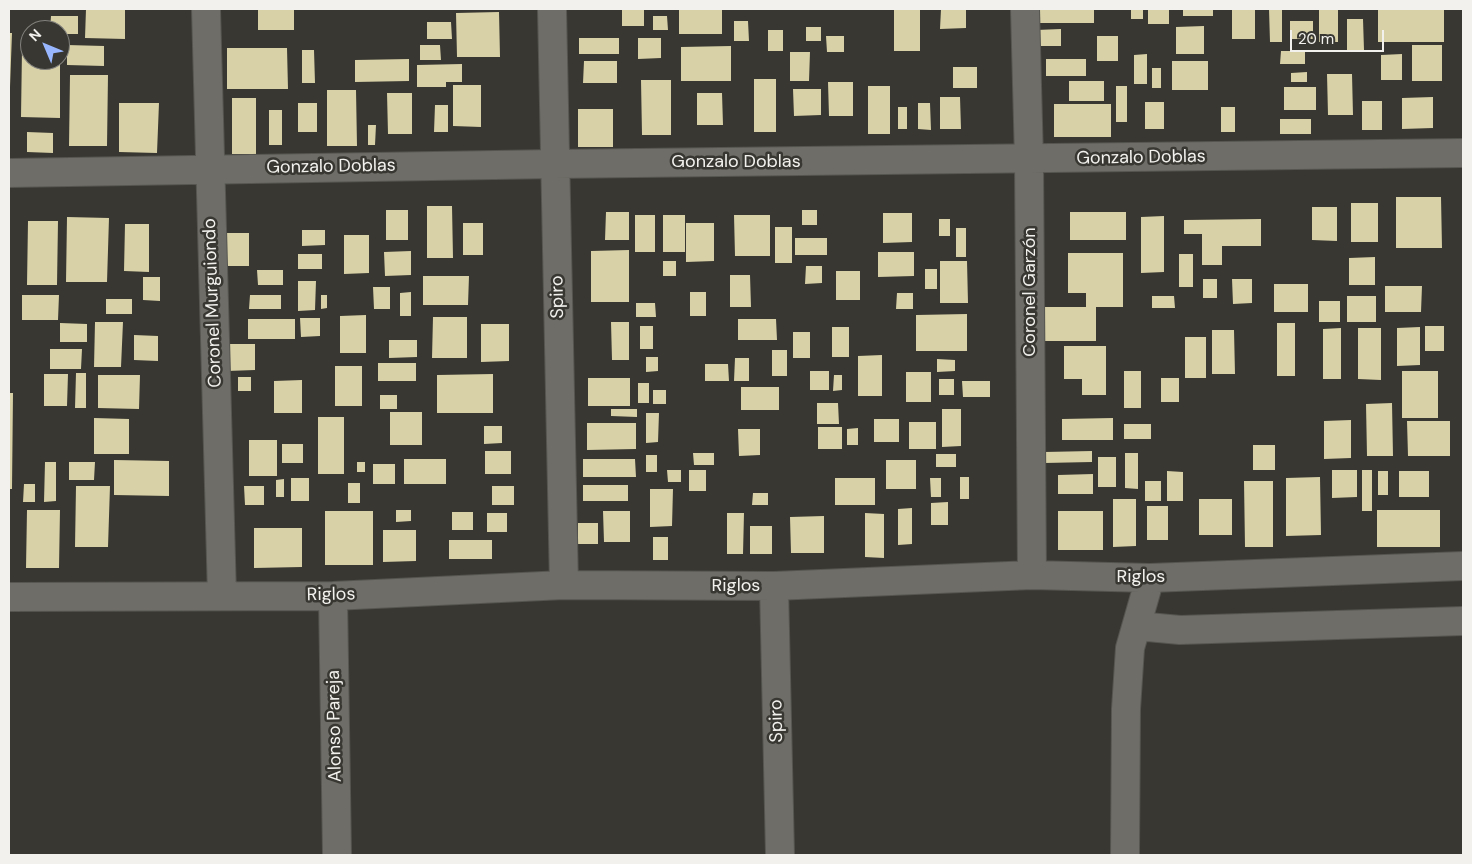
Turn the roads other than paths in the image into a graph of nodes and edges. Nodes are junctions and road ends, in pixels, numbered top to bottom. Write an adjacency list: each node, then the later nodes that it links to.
1 (206, 9): 7 (street, Coronel Murguiondo)
2 (552, 9): 6 (street, Spiro)
3 (1025, 9): 5 (street, Coronel Garzón)
4 (1463, 153): 5 (street, Gonzalo Doblas)
5 (1029, 160): 6 (street, Gonzalo Doblas); 10 (street, Coronel Garzón)
6 (555, 164): 7 (street, Gonzalo Doblas); 12 (street, Spiro)
7 (209, 170): 8 (street, Gonzalo Doblas); 14 (street, Coronel Murguiondo)
8 (9, 173)
9 (1463, 566): 11 (street, Riglos)
10 (1032, 575): 11 (street, Riglos); 13 (street, Riglos)
11 (1150, 578): 18 (street)
12 (564, 585): 13 (street, Riglos); 15 (street, Riglos)
13 (774, 586): 20 (street, Spiro)
14 (222, 596): 15 (street, Riglos); 16 (street, Riglos)
15 (333, 596): 19 (street, Alonso Pareja)
16 (9, 597)
17 (1463, 621): 18 (street)
18 (1137, 626): 21 (street)
19 (337, 855)
20 (780, 855)
21 (1125, 855)

